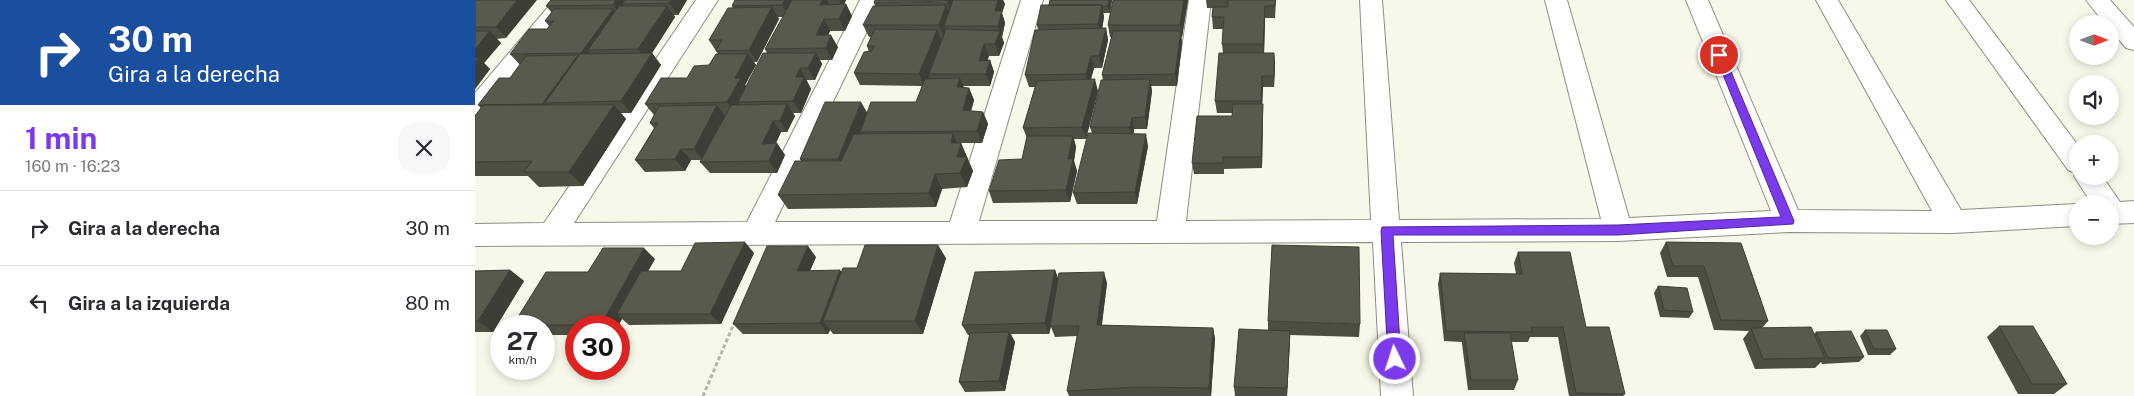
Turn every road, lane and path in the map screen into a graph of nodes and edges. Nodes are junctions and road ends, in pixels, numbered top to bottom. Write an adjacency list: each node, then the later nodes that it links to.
1 (566, 0): 13 (street)
2 (707, 0): 24 (street)
3 (871, 0): 25 (street)
4 (1033, 0): 23 (street)
5 (1200, 0): 22 (street)
6 (1371, 0): 21 (street)
7 (1556, 0): 20 (street)
8 (1697, 0): 18 (street)
9 (1827, 0): 19 (street)
10 (1957, 0): 14 (street)
11 (2097, 0): 12 (street)
12 (2134, 42)
13 (475, 110)
14 (2069, 152)
15 (2094, 185): 16 (street)
16 (2103, 195)
17 (2069, 215): 19 (street)
18 (1789, 221): 19 (street); 20 (street)
19 (1953, 222)
20 (1618, 230): 21 (street)
21 (1387, 231): 22 (street); 29 (street)
22 (1170, 232): 23 (street)
23 (961, 233): 25 (street)
24 (552, 234): 25 (street); 26 (street)
25 (755, 234)
26 (475, 235)
27 (738, 315): 28 (path)
28 (703, 396)
29 (1397, 396)

